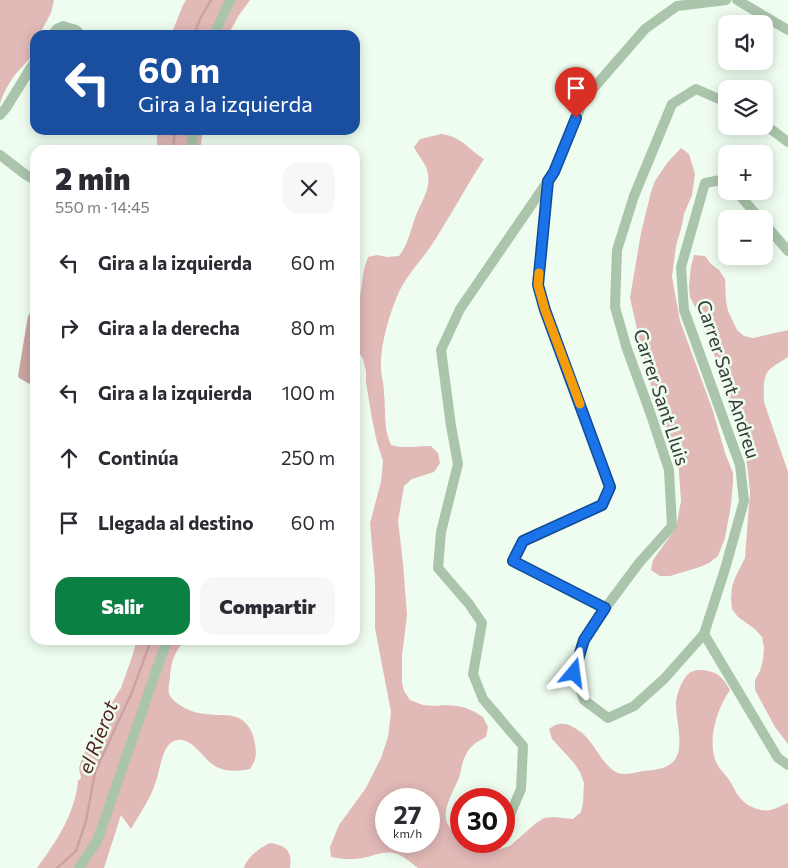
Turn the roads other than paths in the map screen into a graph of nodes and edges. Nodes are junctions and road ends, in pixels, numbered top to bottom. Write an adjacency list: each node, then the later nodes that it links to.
1 (230, 0): 6 (street)
2 (726, 0): 15 (street)
3 (737, 0): 7 (street)
4 (56, 30): 5 (street)
5 (76, 30)
6 (216, 30)
7 (788, 30)
8 (30, 69): 10 (street)
9 (718, 99): 21 (street, Carrer Sant Lluis)
10 (0, 115)
11 (773, 131): 12 (street)
12 (788, 142)
13 (0, 155): 14 (street)
14 (30, 176)
15 (548, 181): 21 (street); 25 (street)
16 (718, 181): 22 (street, Carrer Sant Andreu)
17 (744, 200): 18 (street)
18 (752, 210)
19 (773, 234): 20 (street)
20 (788, 251)
21 (605, 608): 22 (street, Carrer Sant Lluis)
22 (704, 634): 24 (street)
23 (165, 645): 26 (street)
24 (788, 765)
25 (515, 803)
26 (79, 868)

